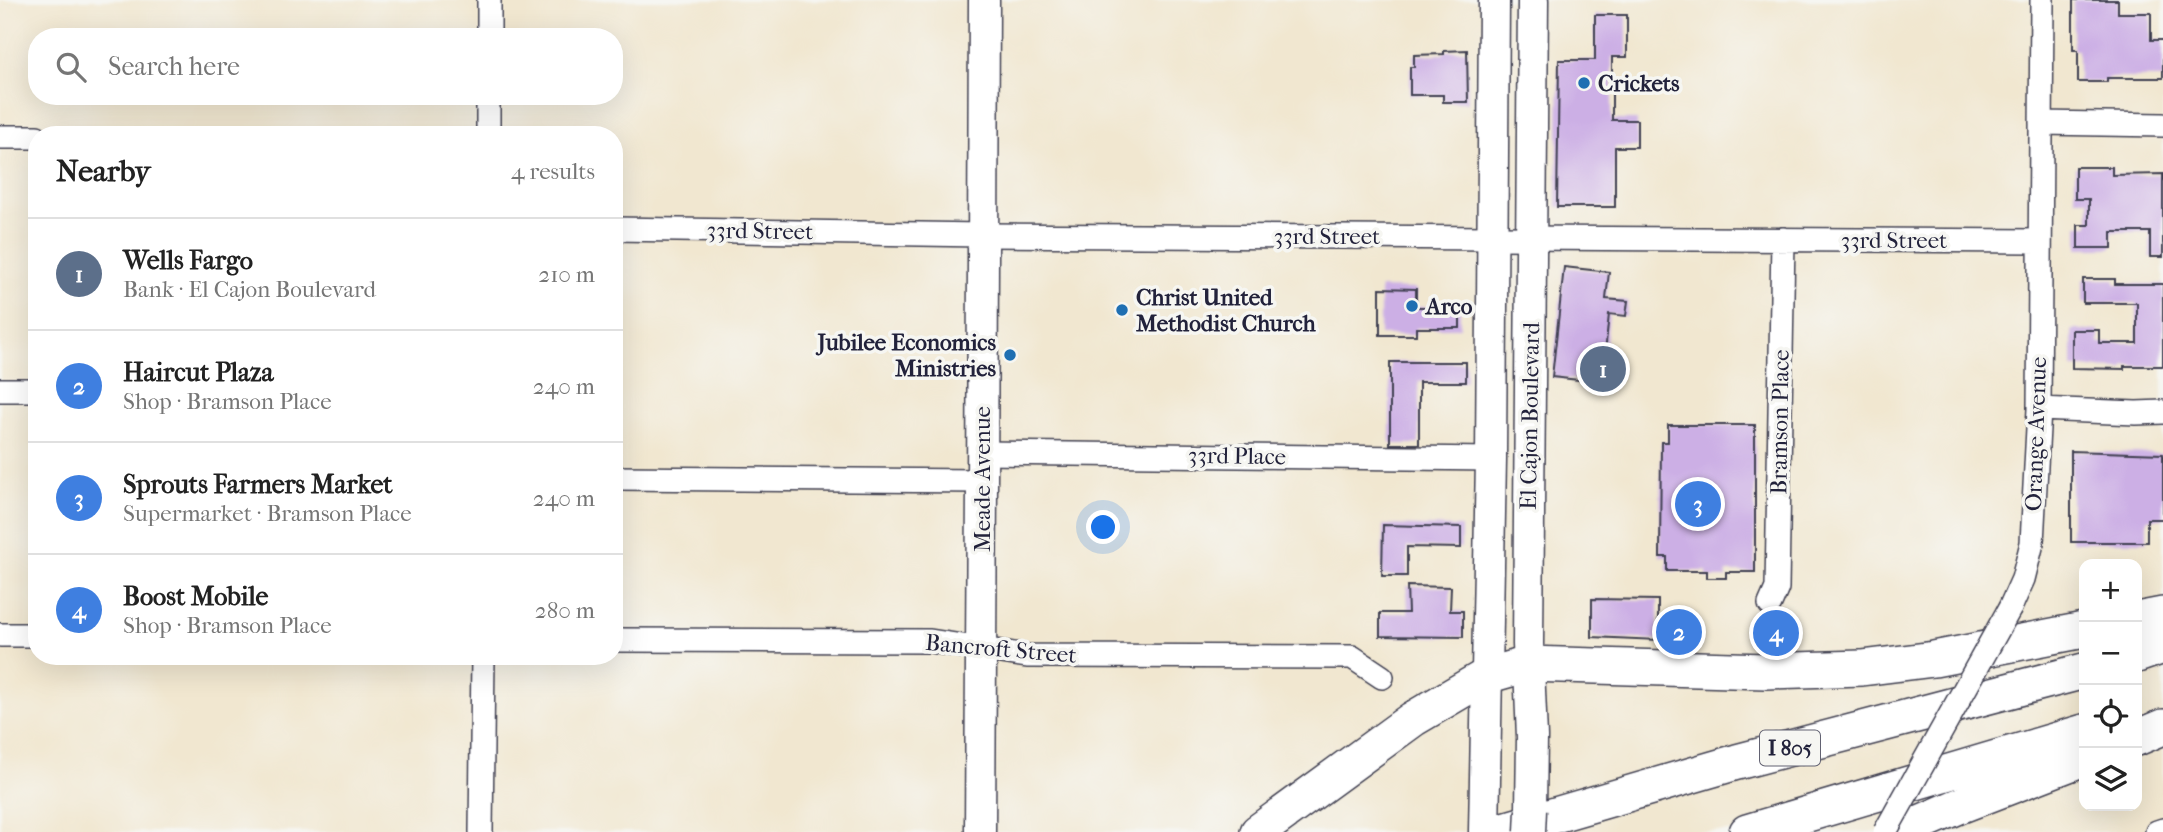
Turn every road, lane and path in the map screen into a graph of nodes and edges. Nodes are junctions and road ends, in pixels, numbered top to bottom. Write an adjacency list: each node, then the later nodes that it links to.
1 (489, 0): 6 (street)
2 (984, 0): 14 (main road, Meade Avenue)
3 (1494, 0): 15 (main road, El Cajon Boulevard)
4 (1534, 0): 16 (main road, El Cajon Boulevard)
5 (2042, 0): 8 (street, Orange Avenue)
6 (489, 28)
7 (488, 105): 10 (street)
8 (2041, 122): 9 (street); 18 (street, Orange Avenue)
9 (2163, 125)
10 (488, 126)
11 (0, 137): 12 (street)
12 (28, 137)
13 (623, 229): 14 (street, 33rd Street)
14 (981, 235): 15 (street, 33rd Street); 24 (main road, Meade Avenue)
15 (1492, 237): 16 (street, 33rd Street); 23 (main road, El Cajon Boulevard)
16 (1532, 237): 17 (street, 33rd Street); 36 (main road, El Cajon Boulevard)
17 (1783, 239): 18 (street, 33rd Street); 26 (street, Bramson Place)
18 (2040, 241): 21 (street, Orange Avenue)
19 (0, 390): 20 (street)
20 (28, 390)
21 (2039, 409): 22 (street); 55 (street, Orange Avenue, bridge)
22 (2163, 412)
23 (1491, 459): 24 (street, 33rd Place); 39 (main road, El Cajon Boulevard)
24 (982, 467): 25 (street, 33rd Place); 34 (main road, Meade Avenue)
25 (623, 478)
26 (1770, 604)
27 (2163, 615): 28 (highway)
28 (2142, 619)
29 (2079, 631): 36 (highway)
30 (0, 635): 31 (street)
31 (28, 635)
32 (623, 640): 34 (street, Bancroft Street)
33 (2163, 646): 35 (highway)
34 (983, 650): 40 (street, Bancroft Street); 49 (main road, Meade Avenue)
35 (2142, 653)
36 (1528, 664): 39 (highway); 53 (main road, El Cajon Boulevard, bridge)
37 (483, 665): 48 (street)
38 (2079, 672): 52 (highway, I 805)
39 (1486, 676): 50 (highway); 51 (main road, El Cajon Boulevard)
40 (1382, 677)
41 (2163, 706): 42 (highway)
42 (2142, 713)
43 (2163, 727): 45 (highway)
44 (2079, 733): 54 (highway)
45 (2142, 736)
46 (2079, 760): 56 (highway)
47 (2163, 830): 57 (street)
48 (481, 832)
49 (980, 832)
50 (1258, 832)
51 (1484, 832)
52 (1497, 832)
53 (1530, 832)
54 (1746, 832)
55 (1885, 832)
56 (1899, 832)
57 (2157, 832)

